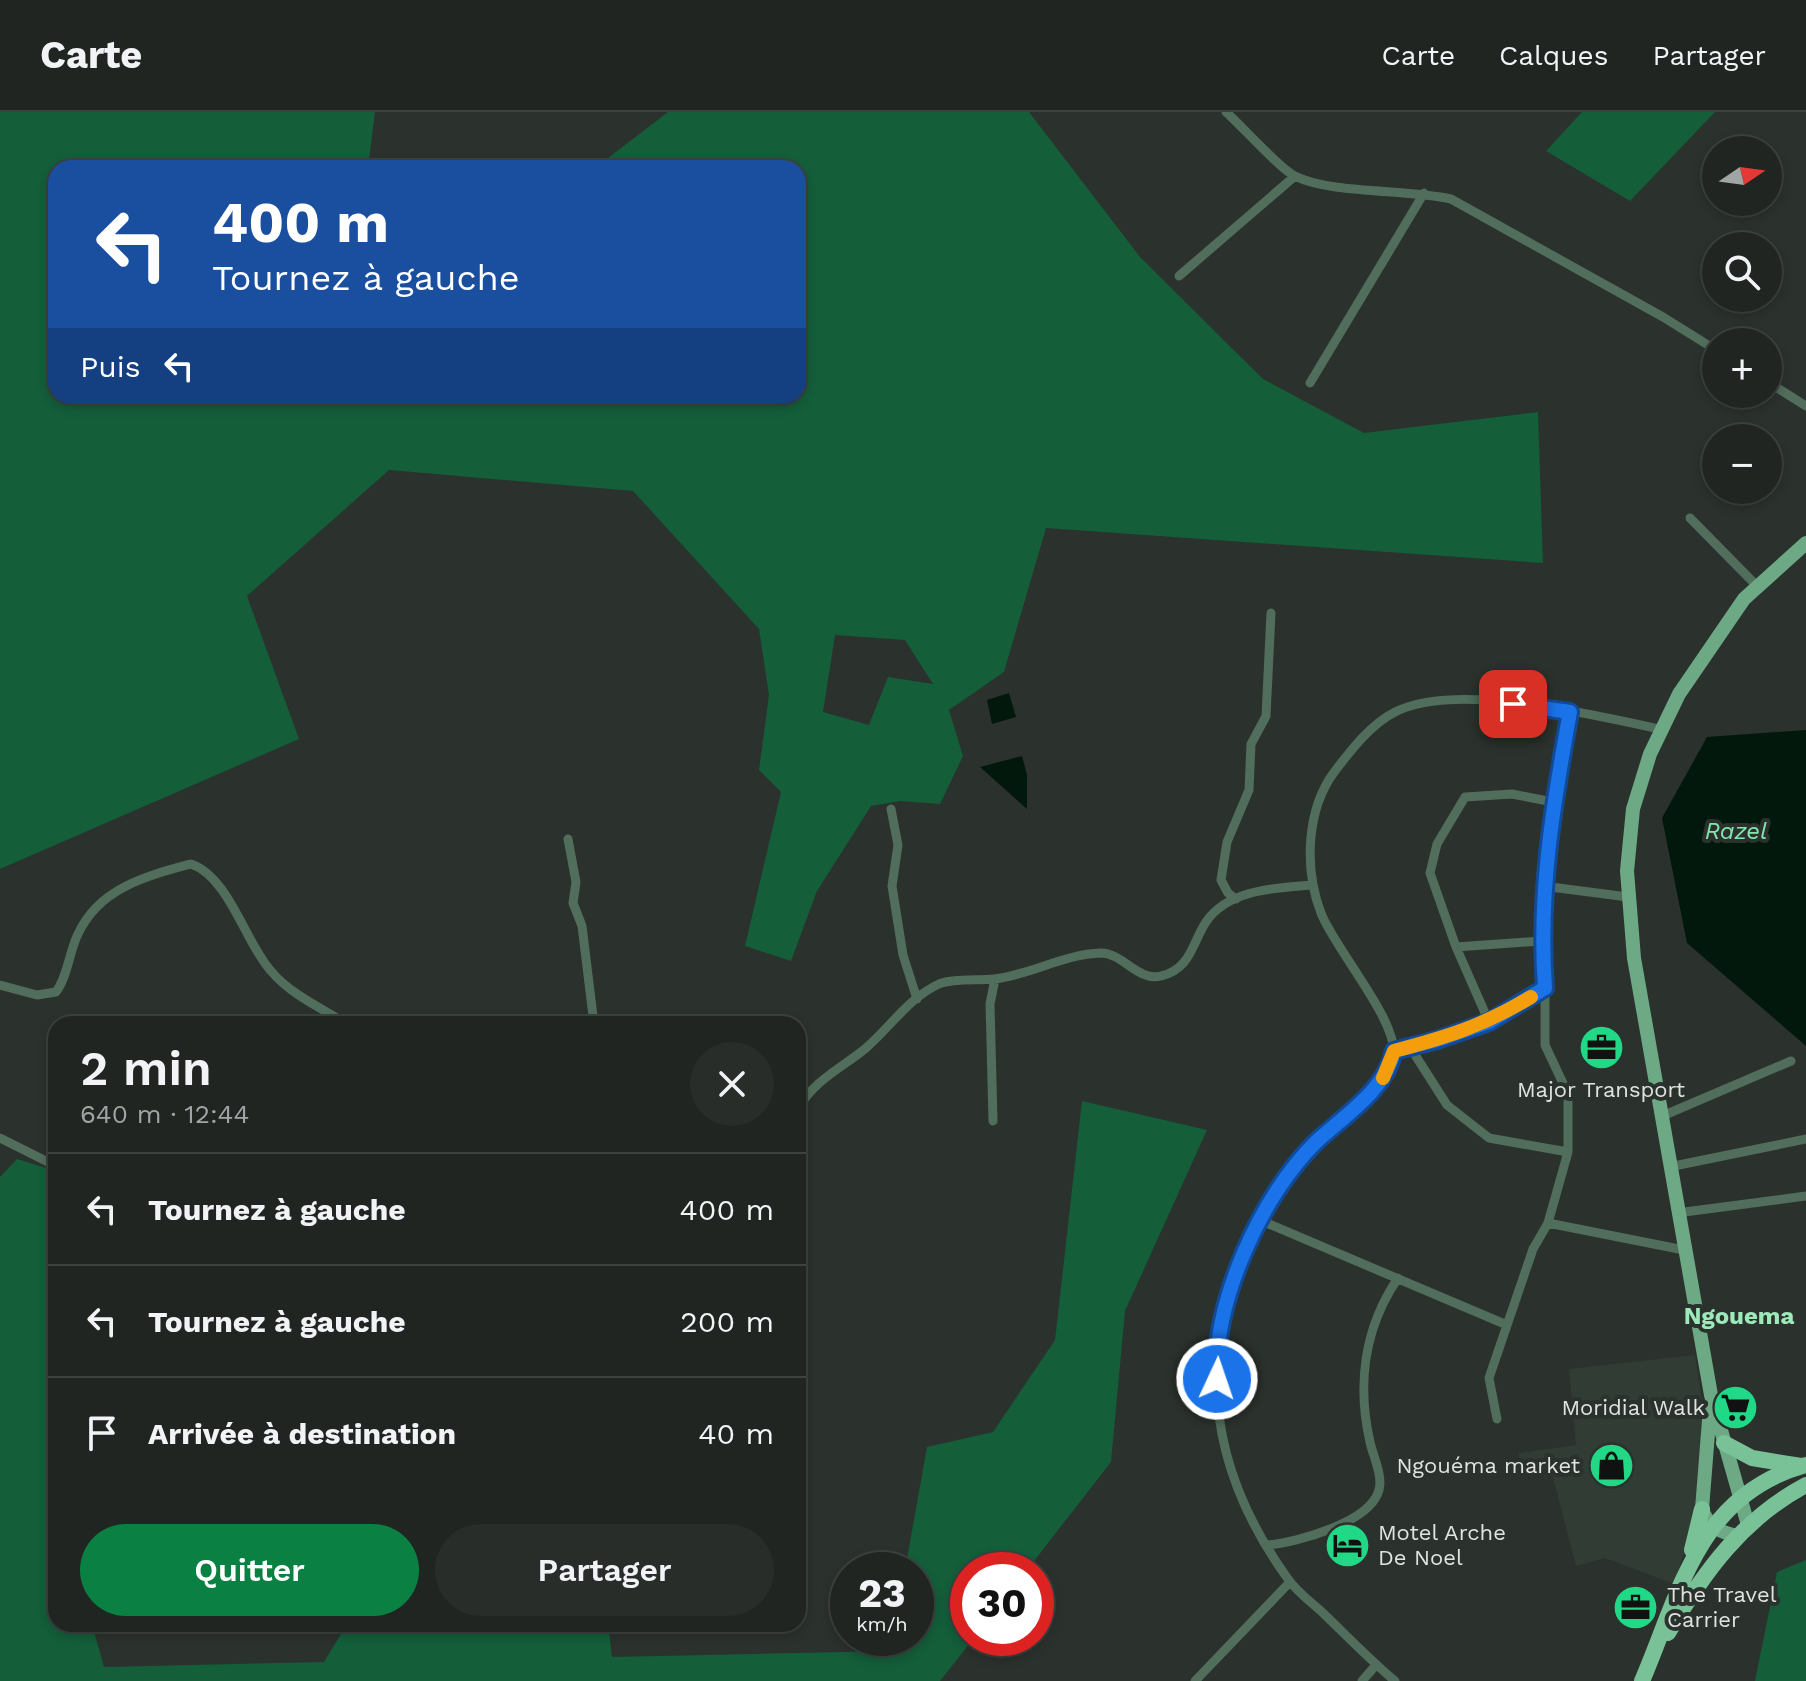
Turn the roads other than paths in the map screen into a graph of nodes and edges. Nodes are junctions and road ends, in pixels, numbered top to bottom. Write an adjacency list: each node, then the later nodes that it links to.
1 (1226, 112): 2 (street)
2 (1295, 176): 3 (street); 4 (street)
3 (1424, 193): 5 (street); 6 (street)
4 (1179, 276)
5 (1702, 342)
6 (1310, 383)
7 (1782, 391): 8 (street)
8 (1806, 406)
9 (1690, 518): 11 (street)
10 (1806, 543): 11 (main road)
11 (1756, 585): 14 (main road)
12 (1271, 613): 21 (street)
13 (1570, 712): 14 (street); 15 (street); 18 (street)
14 (1660, 729): 20 (main road)
15 (1553, 802): 19 (street); 23 (street)
16 (891, 809): 27 (street)
17 (568, 839): 29 (street)
18 (1312, 885): 21 (street); 32 (street)
19 (1543, 886): 20 (street); 22 (street)
20 (1628, 897): 35 (main road)
21 (1236, 899): 24 (street)
22 (1541, 941): 23 (street); 26 (street)
23 (1456, 947): 30 (street)
24 (995, 979): 27 (street); 36 (street)
25 (0, 985): 28 (street)
26 (1545, 988): 30 (street); 39 (street)
27 (917, 999): 34 (street)
28 (334, 1016)
29 (593, 1016)
30 (1489, 1022): 31 (street)
31 (1410, 1047): 32 (street); 39 (street)
32 (1394, 1051): 44 (street)
33 (1791, 1061): 35 (street)
34 (806, 1098)
35 (1660, 1117): 41 (main road)
36 (993, 1121)
37 (0, 1138): 40 (street)
38 (1806, 1139): 41 (street)
39 (1568, 1152): 45 (street)
40 (48, 1162)
41 (1669, 1167): 43 (main road)
42 (1806, 1196): 43 (street)
43 (1677, 1213): 46 (main road)
44 (1262, 1221): 47 (street); 58 (street)
45 (1548, 1223): 46 (street); 48 (street)
46 (1684, 1250): 49 (main road)
47 (1398, 1278): 48 (street); 58 (street)
48 (1507, 1325): 50 (street)
49 (1711, 1395): 51 (main road); 55 (main road)
50 (1497, 1419)
51 (1724, 1443): 52 (highway); 54 (main road)
52 (1804, 1466): 54 (highway)
53 (1806, 1485): 57 (highway)
54 (1742, 1498): 56 (highway); 57 (main road)
55 (1702, 1509): 56 (main road); 59 (highway)
56 (1713, 1527): 57 (main road); 59 (highway)
57 (1742, 1530): 61 (highway)
58 (1268, 1545): 60 (street)
59 (1690, 1562): 61 (highway)
60 (1290, 1582): 62 (street); 63 (street)
61 (1655, 1650): 66 (highway)
62 (1376, 1665): 64 (street); 65 (street)
63 (1195, 1681)
64 (1362, 1681)
65 (1395, 1681)
66 (1642, 1681)

